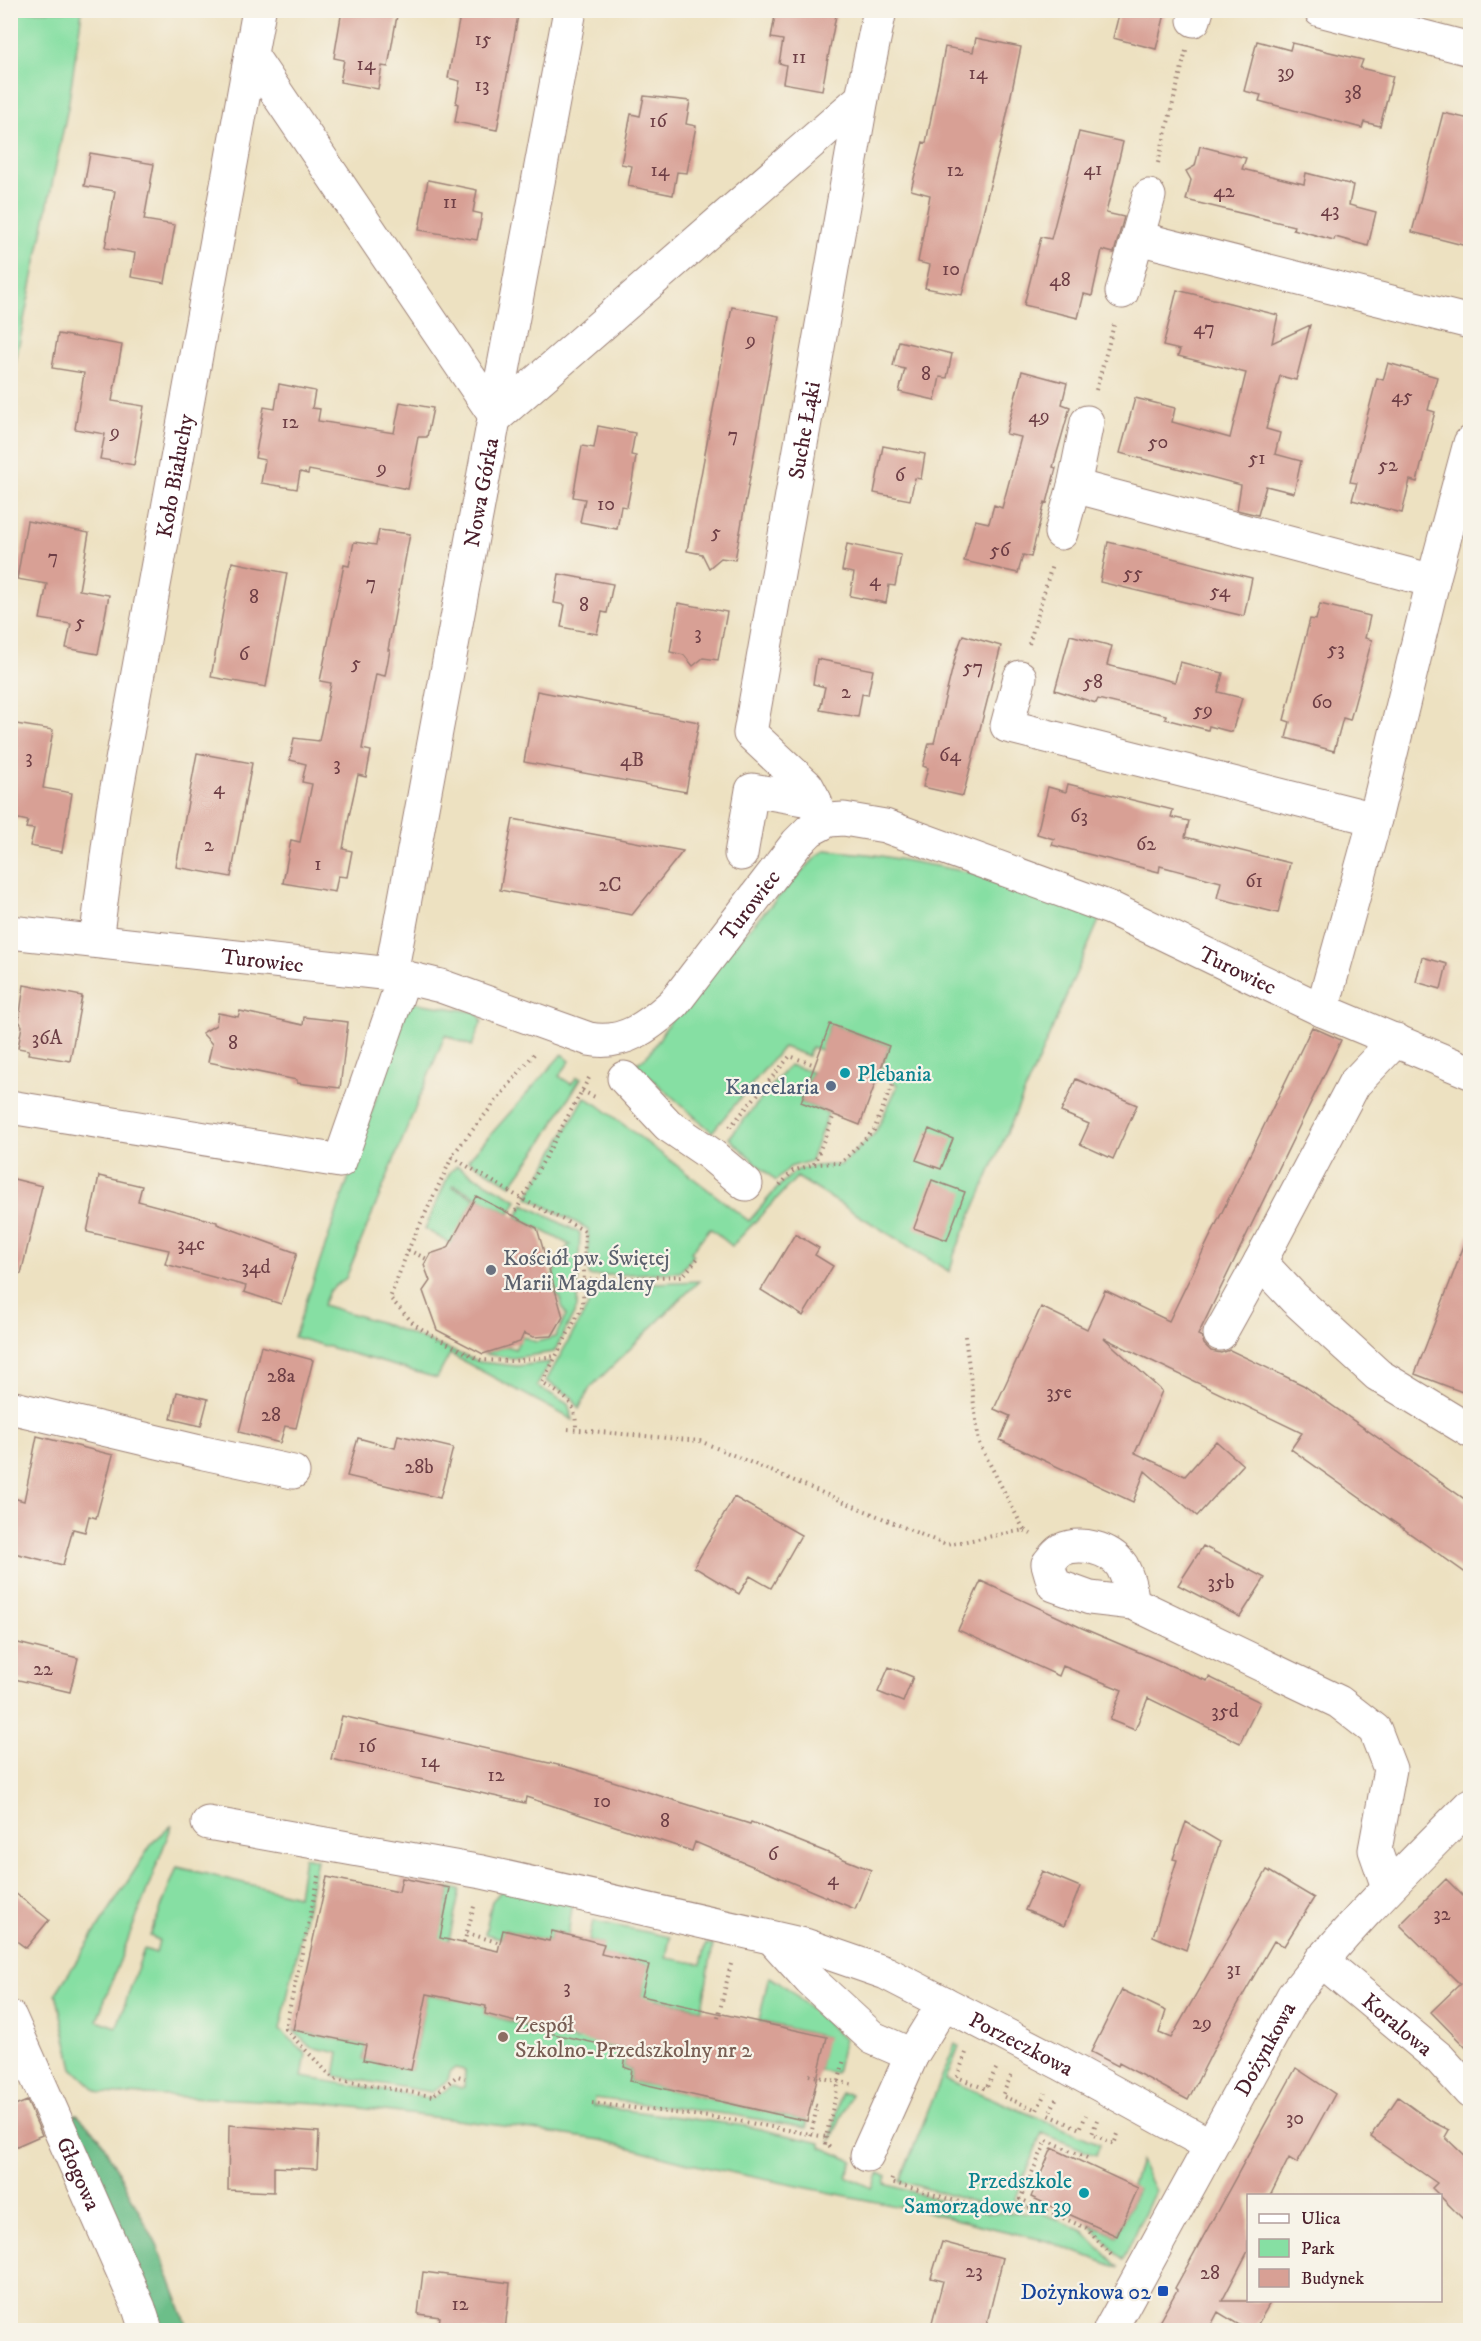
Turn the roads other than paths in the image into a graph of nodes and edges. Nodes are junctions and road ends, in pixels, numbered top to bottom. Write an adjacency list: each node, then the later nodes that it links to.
1 (259, 10): 6 (street, Koło Białuchy)
2 (570, 10): 12 (street, Nowa Górka)
3 (880, 10): 7 (street, Suche Łąki)
4 (1320, 10): 5 (street)
5 (1470, 49)
6 (251, 55): 12 (street); 23 (street, Koło Białuchy)
7 (862, 98): 12 (street); 19 (street, Suche Łąki)
8 (1149, 196): 9 (street)
9 (1138, 238): 10 (street); 11 (street)
10 (1122, 292)
11 (1470, 322)
12 (496, 417): 24 (street, Nowa Górka)
13 (1087, 422): 15 (street)
14 (1470, 443): 17 (street)
15 (1074, 486): 16 (street); 17 (street)
16 (1061, 532)
17 (1433, 581): 20 (street)
18 (1020, 677): 20 (street)
19 (818, 813): 21 (street); 24 (street, Turowiec); 25 (street, Turowiec)
20 (1375, 819): 25 (street)
21 (741, 854)
22 (10, 932): 23 (street, Turowiec)
23 (96, 941): 24 (street, Turowiec)
24 (398, 976): 29 (street, Nowa Górka)
25 (1322, 1010): 26 (street, Turowiec)
26 (1396, 1040): 27 (street, Turowiec); 31 (street)
27 (1470, 1072)
28 (624, 1078): 30 (street)
29 (10, 1107)
30 (746, 1184)
31 (1260, 1262): 32 (street); 34 (street)
32 (1220, 1334)
33 (10, 1407): 35 (street)
34 (1470, 1431)
35 (293, 1472)
36 (1133, 1602): 36 (street); 39 (street)
37 (1470, 1805): 39 (street, Dożynkowa)
38 (208, 1823): 40 (street, Porzeczkowa)
39 (1388, 1887): 41 (street, Dożynkowa)
40 (772, 1938): 42 (street, Porzeczkowa); 44 (street)
41 (1322, 1960): 45 (street, Koralowa); 46 (street, Dożynkowa)
42 (944, 2003): 44 (street); 46 (street, Porzeczkowa)
43 (10, 2017): 48 (street, Głogowa)
44 (912, 2055): 47 (street)
45 (1470, 2092)
46 (1210, 2145): 49 (street, Dożynkowa)
47 (867, 2155)
48 (146, 2331)
49 (1110, 2331)

